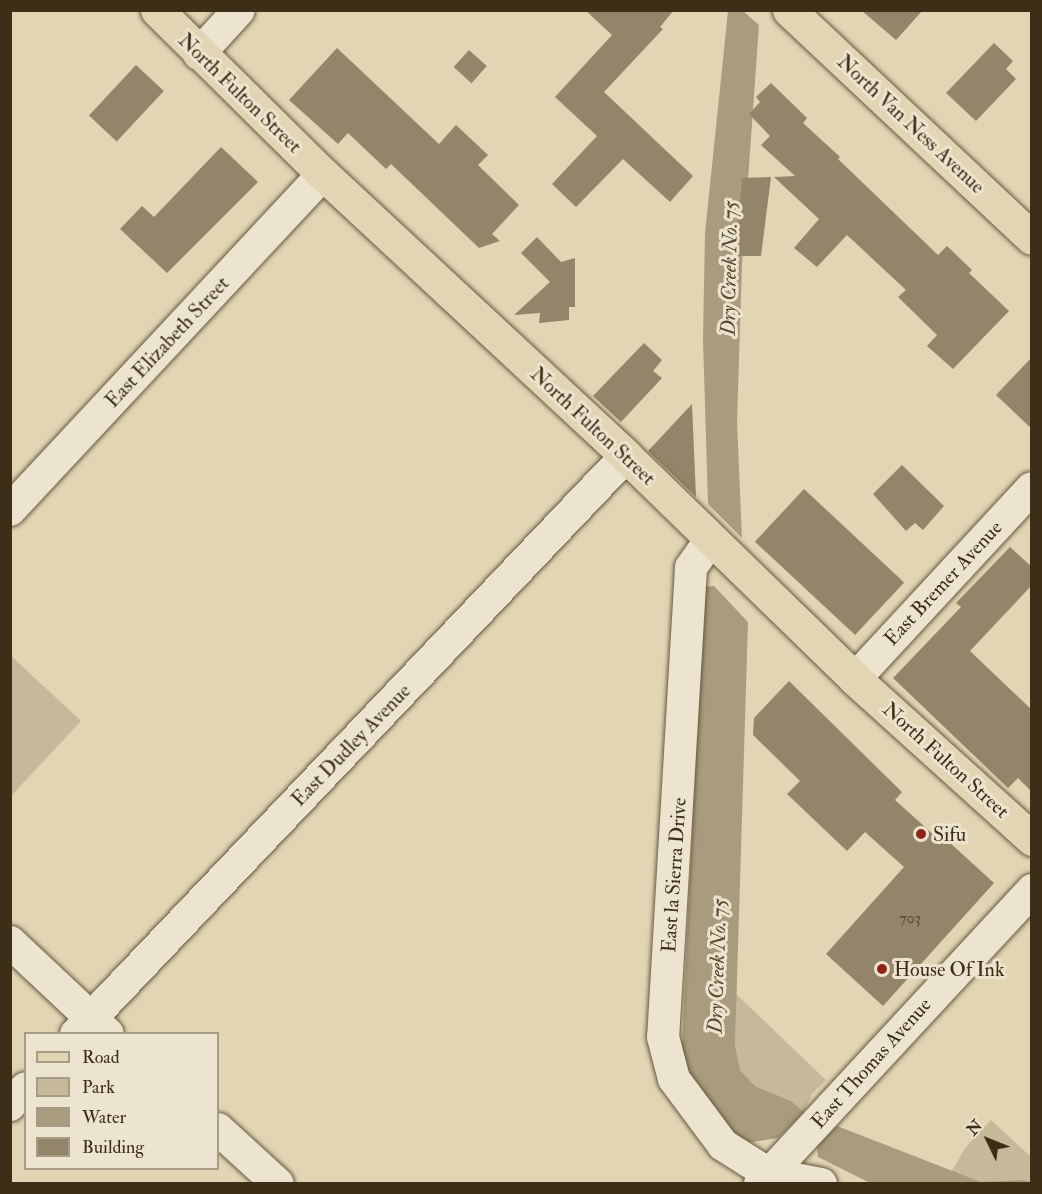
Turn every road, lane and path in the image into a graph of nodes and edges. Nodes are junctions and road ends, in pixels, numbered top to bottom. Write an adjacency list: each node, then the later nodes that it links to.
1 (157, 10): 4 (main road, North Fulton Street)
2 (239, 10): 4 (street)
3 (789, 10): 6 (main road, North Van Ness Avenue)
4 (199, 54): 5 (main road, North Fulton Street)
5 (323, 174): 7 (main road, North Fulton Street); 9 (street, East Elizabeth Street)
6 (1032, 238)
7 (626, 456): 10 (main road, North Fulton Street); 15 (street, East Dudley Avenue)
8 (1032, 488): 11 (street, East Bremer Avenue)
9 (10, 510)
10 (713, 541): 11 (main road, North Fulton Street); 19 (street, East la Sierra Drive)
11 (855, 679): 12 (main road, North Fulton Street)
12 (1032, 839)
13 (1032, 890): 19 (street, East Thomas Avenue)
14 (10, 942): 15 (street)
15 (92, 1028)
16 (24, 1090): 17 (street)
17 (10, 1105)
18 (219, 1130): 20 (street)
19 (764, 1179): 21 (street)
20 (278, 1184)
21 (821, 1184)

